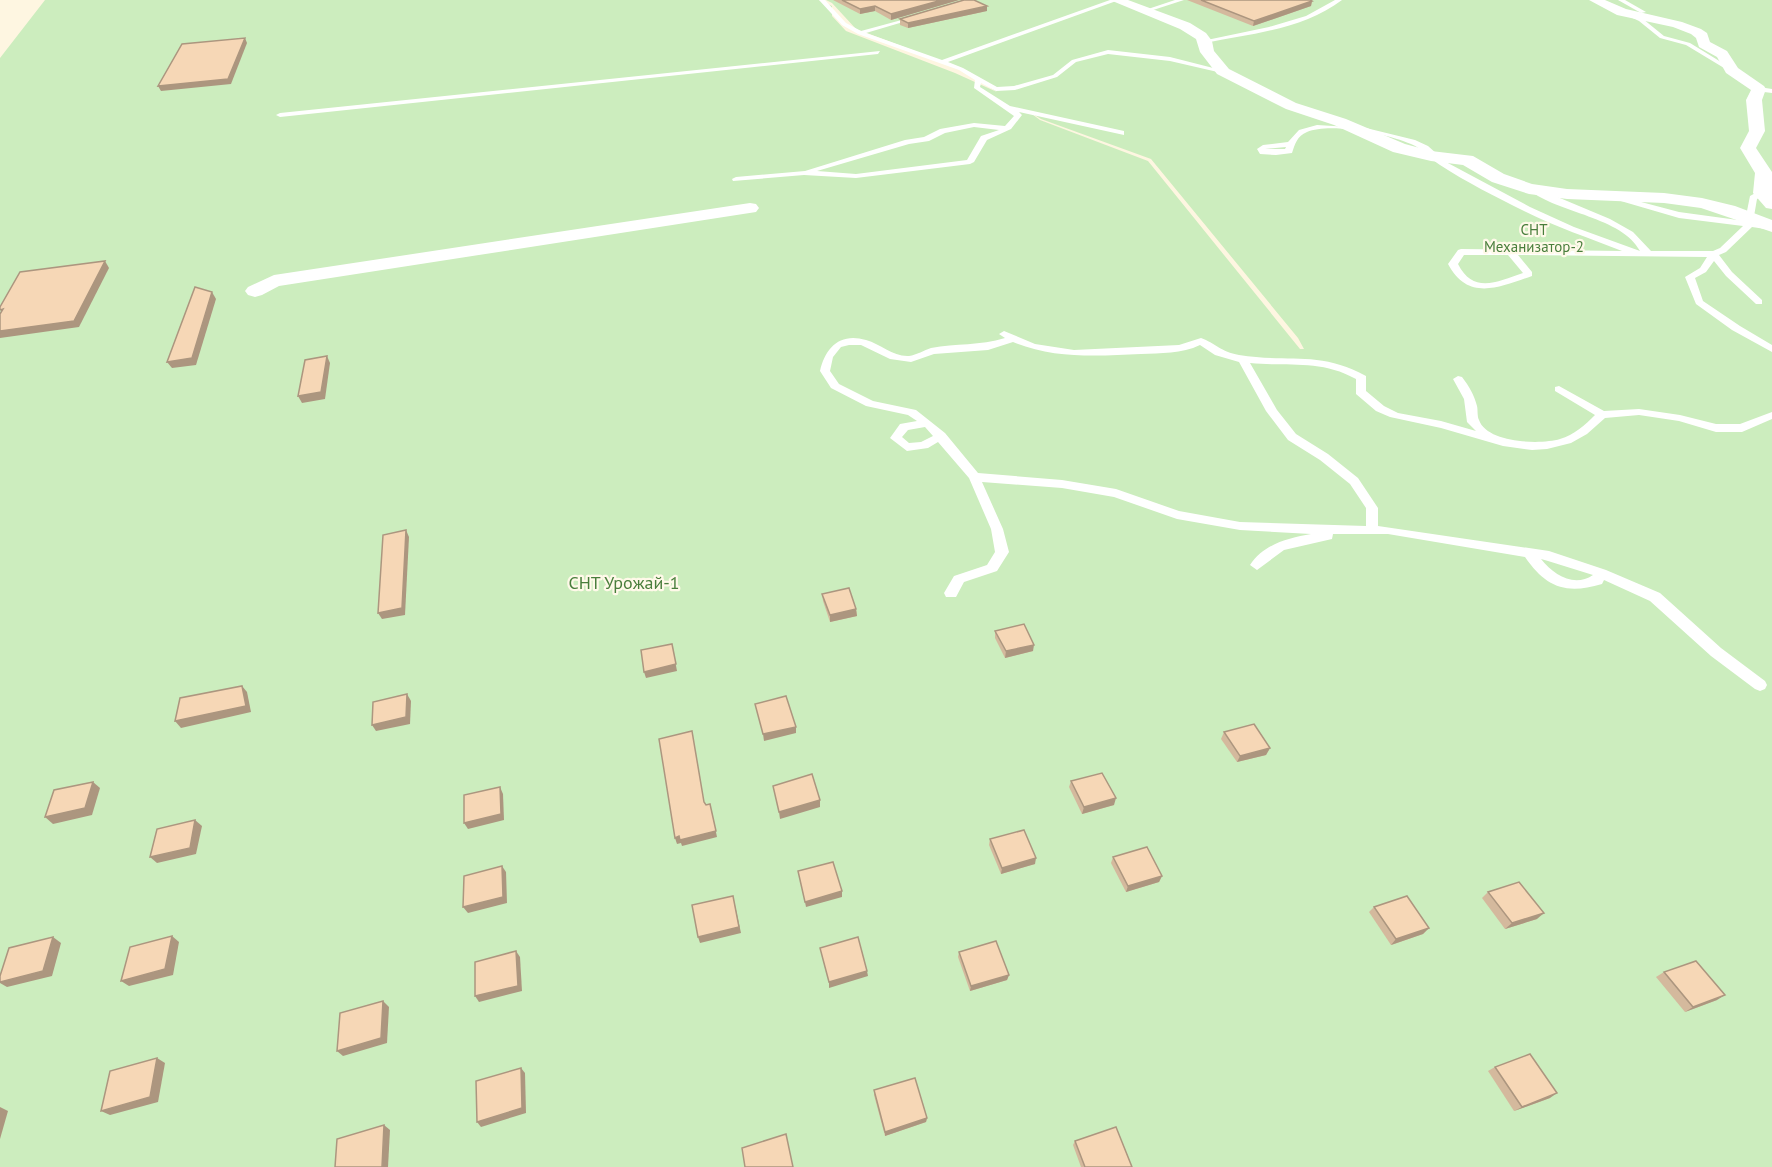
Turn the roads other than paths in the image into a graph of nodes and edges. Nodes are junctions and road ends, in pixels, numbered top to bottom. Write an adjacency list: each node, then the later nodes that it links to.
1 (822, 0): 9 (lane)
2 (1116, 0): 7 (street); 12 (lane)
3 (1181, 0): 7 (lane)
4 (1340, 0): 10 (lane)
5 (1595, 0): 6 (street)
6 (1622, 6): 13 (lane); 13 (street)
7 (1145, 11): 10 (street)
8 (922, 14): 9 (lane)
9 (860, 33): 12 (lane)
10 (1205, 40): 14 (street)
11 (878, 52): 19 (lane)
12 (940, 63): 15 (lane)
13 (1731, 70): 17 (street)
14 (1222, 71): 16 (lane); 21 (street)
15 (979, 79): 16 (lane); 18 (lane)
16 (1025, 85): 18 (lane)
17 (1766, 90): 28 (street)
18 (1008, 107): 20 (lane); 22 (lane)
19 (280, 115)
20 (1008, 128): 25 (lane); 25 (lane)
21 (1358, 130): 23 (lane); 24 (street)
22 (1121, 133)
23 (1290, 144)
24 (1431, 156): 27 (street); 34 (lane)
25 (804, 173): 26 (lane)
26 (735, 179)
27 (1529, 189): 30 (street); 34 (lane)
28 (1767, 198): 30 (lane)
29 (750, 208): 35 (street)
30 (1749, 221): 31 (street); 33 (lane)
31 (1772, 227)
32 (1511, 253): 32 (lane); 34 (lane)
33 (1714, 254): 34 (lane); 36 (lane); 37 (lane)
34 (1647, 255)
35 (255, 291)
36 (1759, 302)
37 (1772, 349)
38 (1244, 359): 43 (lane); 45 (lane); 48 (lane)
39 (1458, 379): 45 (lane)
40 (1559, 390): 41 (lane)
41 (1602, 415): 42 (lane); 45 (lane)
42 (1772, 415)
43 (927, 423): 44 (lane); 44 (lane)
44 (941, 436): 46 (lane)
45 (1492, 439)
46 (974, 477): 47 (lane); 52 (lane)
47 (1350, 530): 48 (lane); 50 (lane)
48 (1372, 530): 49 (lane)
49 (1529, 553): 51 (lane); 51 (lane)
50 (1257, 565)
51 (1601, 573): 53 (lane)
52 (951, 593)
53 (1760, 685)

